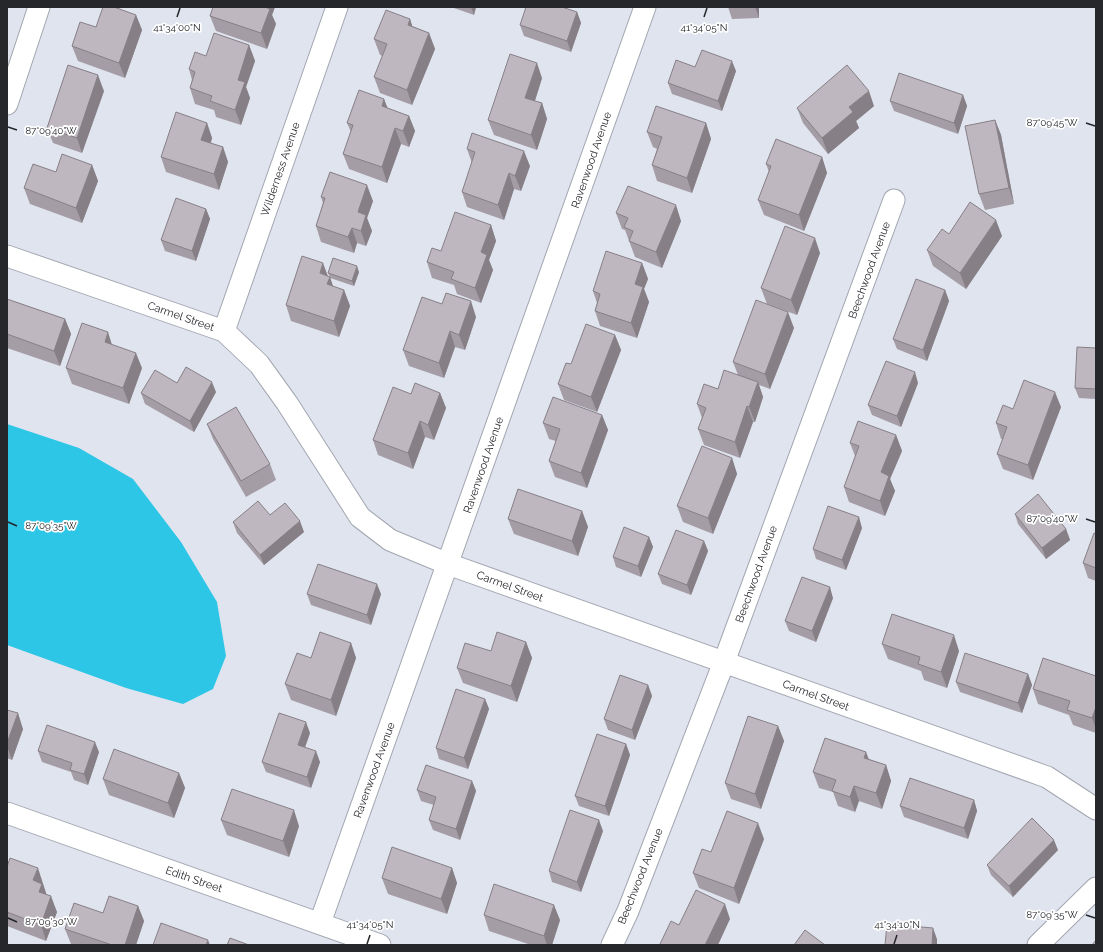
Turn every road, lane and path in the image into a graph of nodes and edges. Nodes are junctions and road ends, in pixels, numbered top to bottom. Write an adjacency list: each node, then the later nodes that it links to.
1 (39, 7): 4 (street)
2 (337, 7): 7 (street, Wilderness Avenue)
3 (645, 7): 8 (street, Ravenwood Avenue)
4 (7, 104)
5 (894, 200): 9 (street, Beechwood Avenue)
6 (7, 256): 7 (street, Carmel Street)
7 (224, 331): 8 (street, Carmel Street)
8 (448, 564): 9 (street, Carmel Street); 13 (street, Ravenwood Avenue)
9 (724, 662): 10 (street, Carmel Street); 15 (street, Beechwood Avenue)
10 (1096, 809)
11 (7, 813): 13 (street, Edith Street)
12 (1096, 888): 16 (street)
13 (320, 923): 14 (street, Edith Street)
14 (380, 945)
15 (612, 945)
16 (1038, 945)

